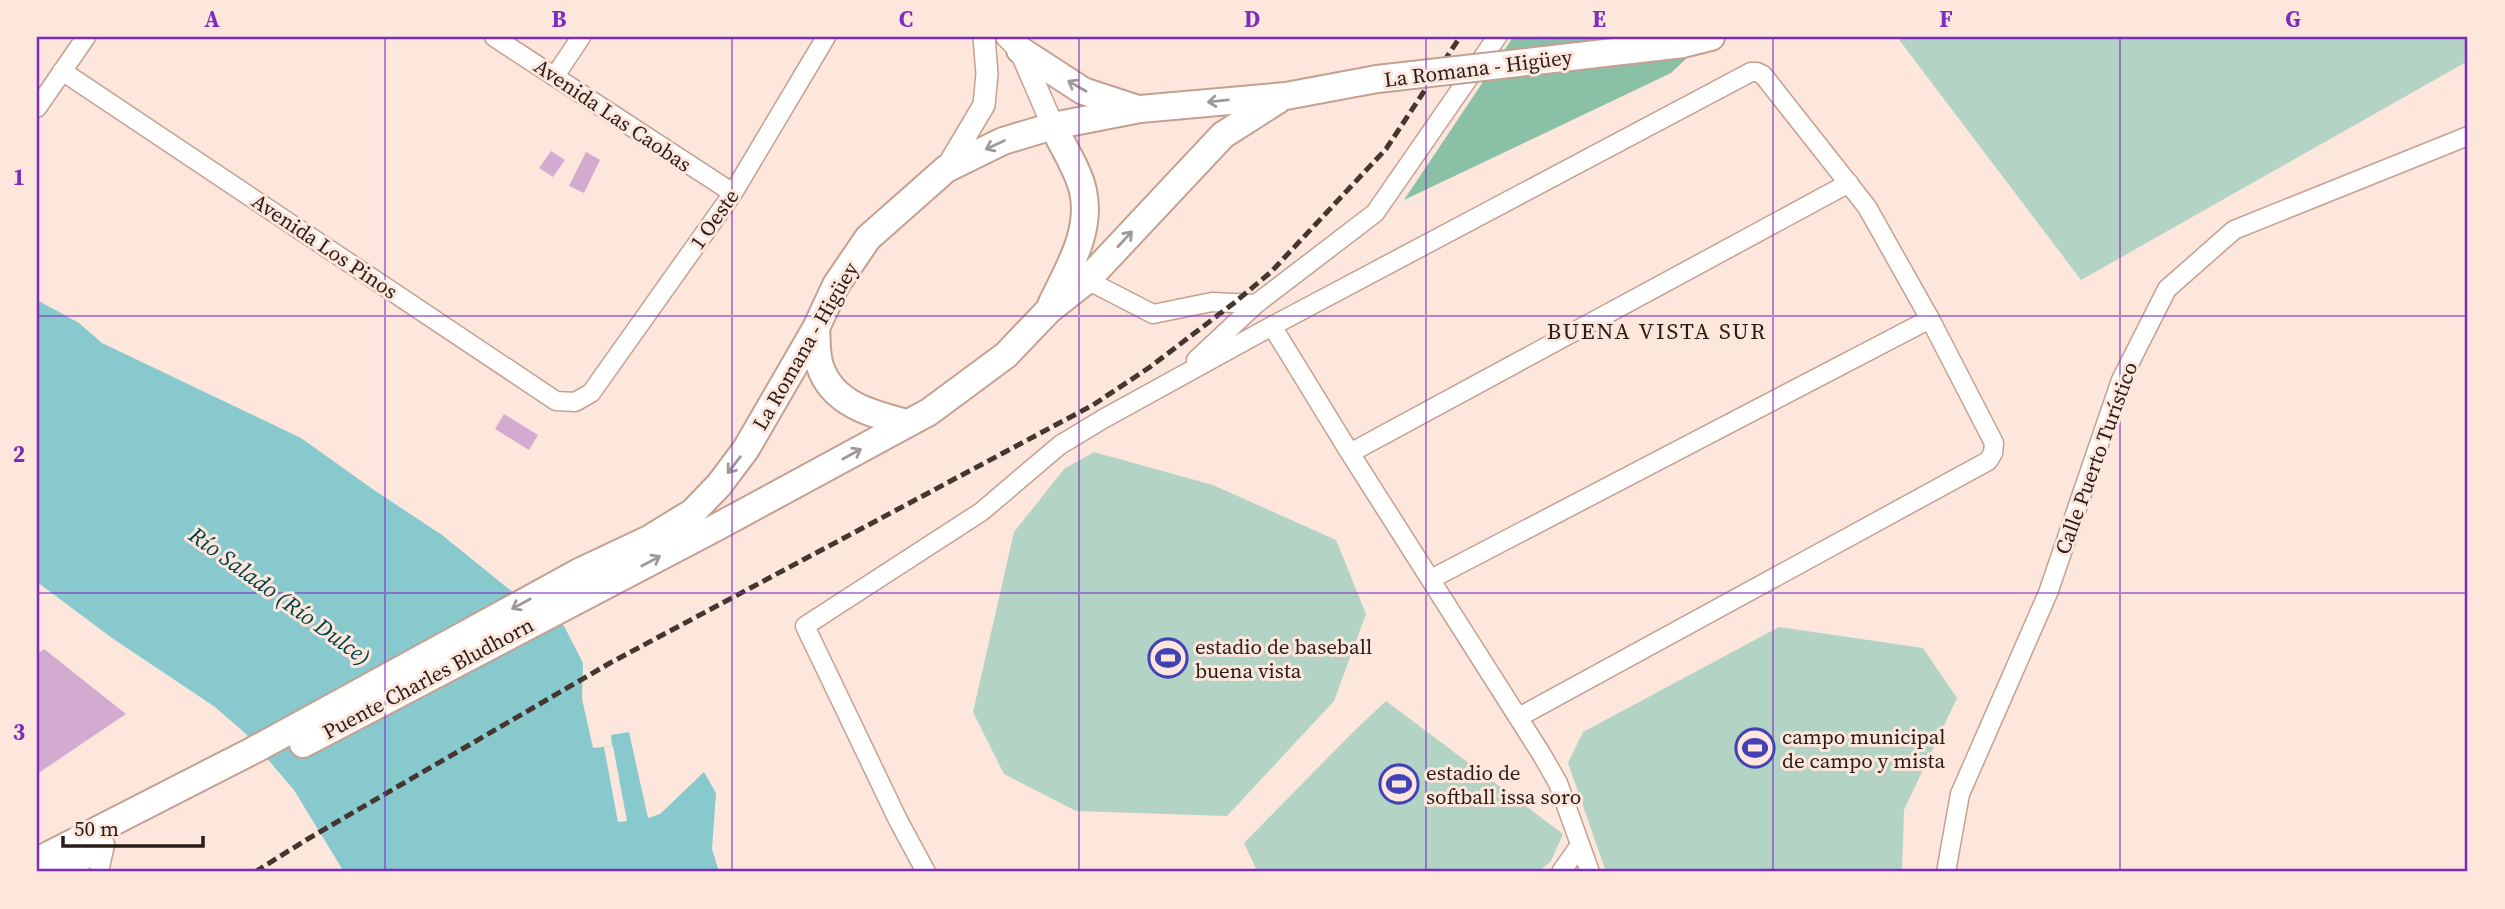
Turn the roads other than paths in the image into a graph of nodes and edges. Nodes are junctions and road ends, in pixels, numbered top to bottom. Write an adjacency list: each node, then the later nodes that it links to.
1 (86, 37): 9 (street)
2 (494, 37): 10 (street, Avenida Las Caobas)
3 (581, 37): 10 (street)
4 (826, 37): 18 (street, 1 Oeste)
5 (984, 37): 16 (street)
6 (1497, 37): 20 (street)
7 (1712, 37): 11 (main road, La Romana - Higüey, bridge)
8 (1013, 44): 13 (main road, one-way to 8); 14 (street)
9 (62, 71): 12 (street); 26 (street, Avenida Los Pinos)
10 (555, 76): 18 (street, Avenida Las Caobas)
11 (1286, 96): 13 (main road, La Romana - Higüey, one-way to 13); 19 (main road, La Romana - Higüey, one-way to 11)
12 (37, 108)
13 (1140, 109): 14 (main road, La Romana - Higüey)
14 (1053, 126): 16 (main road, La Romana - Higüey, one-way to 16); 21 (main road)
15 (2468, 136): 41 (street, Calle Puerto Turístico)
16 (946, 169): 24 (main road, La Romana - Higüey)
17 (1849, 183): 22 (street); 23 (street); 28 (street)
18 (733, 193): 26 (street, 1 Oeste)
19 (1087, 280): 20 (street); 21 (main road, La Romana - Higüey)
20 (1256, 304): 25 (street)
21 (1049, 310): 27 (main road, La Romana - Higüey)
22 (1930, 319): 29 (street); 31 (street)
23 (1272, 326): 25 (street); 28 (street)
24 (816, 328): 27 (main road); 30 (main road, La Romana - Higüey, one-way to 30)
25 (1178, 377): 38 (street)
26 (591, 393)
27 (907, 423): 30 (main road, La Romana - Higüey, one-way to 27)
28 (1350, 453): 29 (street)
29 (1431, 579): 31 (street)
30 (586, 582): 32 (main road, Puente Charles Bludhorn)
31 (1518, 717): 34 (street)
32 (260, 757): 33 (main road); 35 (main road)
33 (104, 844): 36 (main road); 37 (street)
34 (1580, 845): 39 (street); 40 (street)
35 (37, 861)
36 (57, 872)
37 (99, 872)
38 (926, 872)
39 (1561, 872)
40 (1590, 872)
41 (1946, 872)

